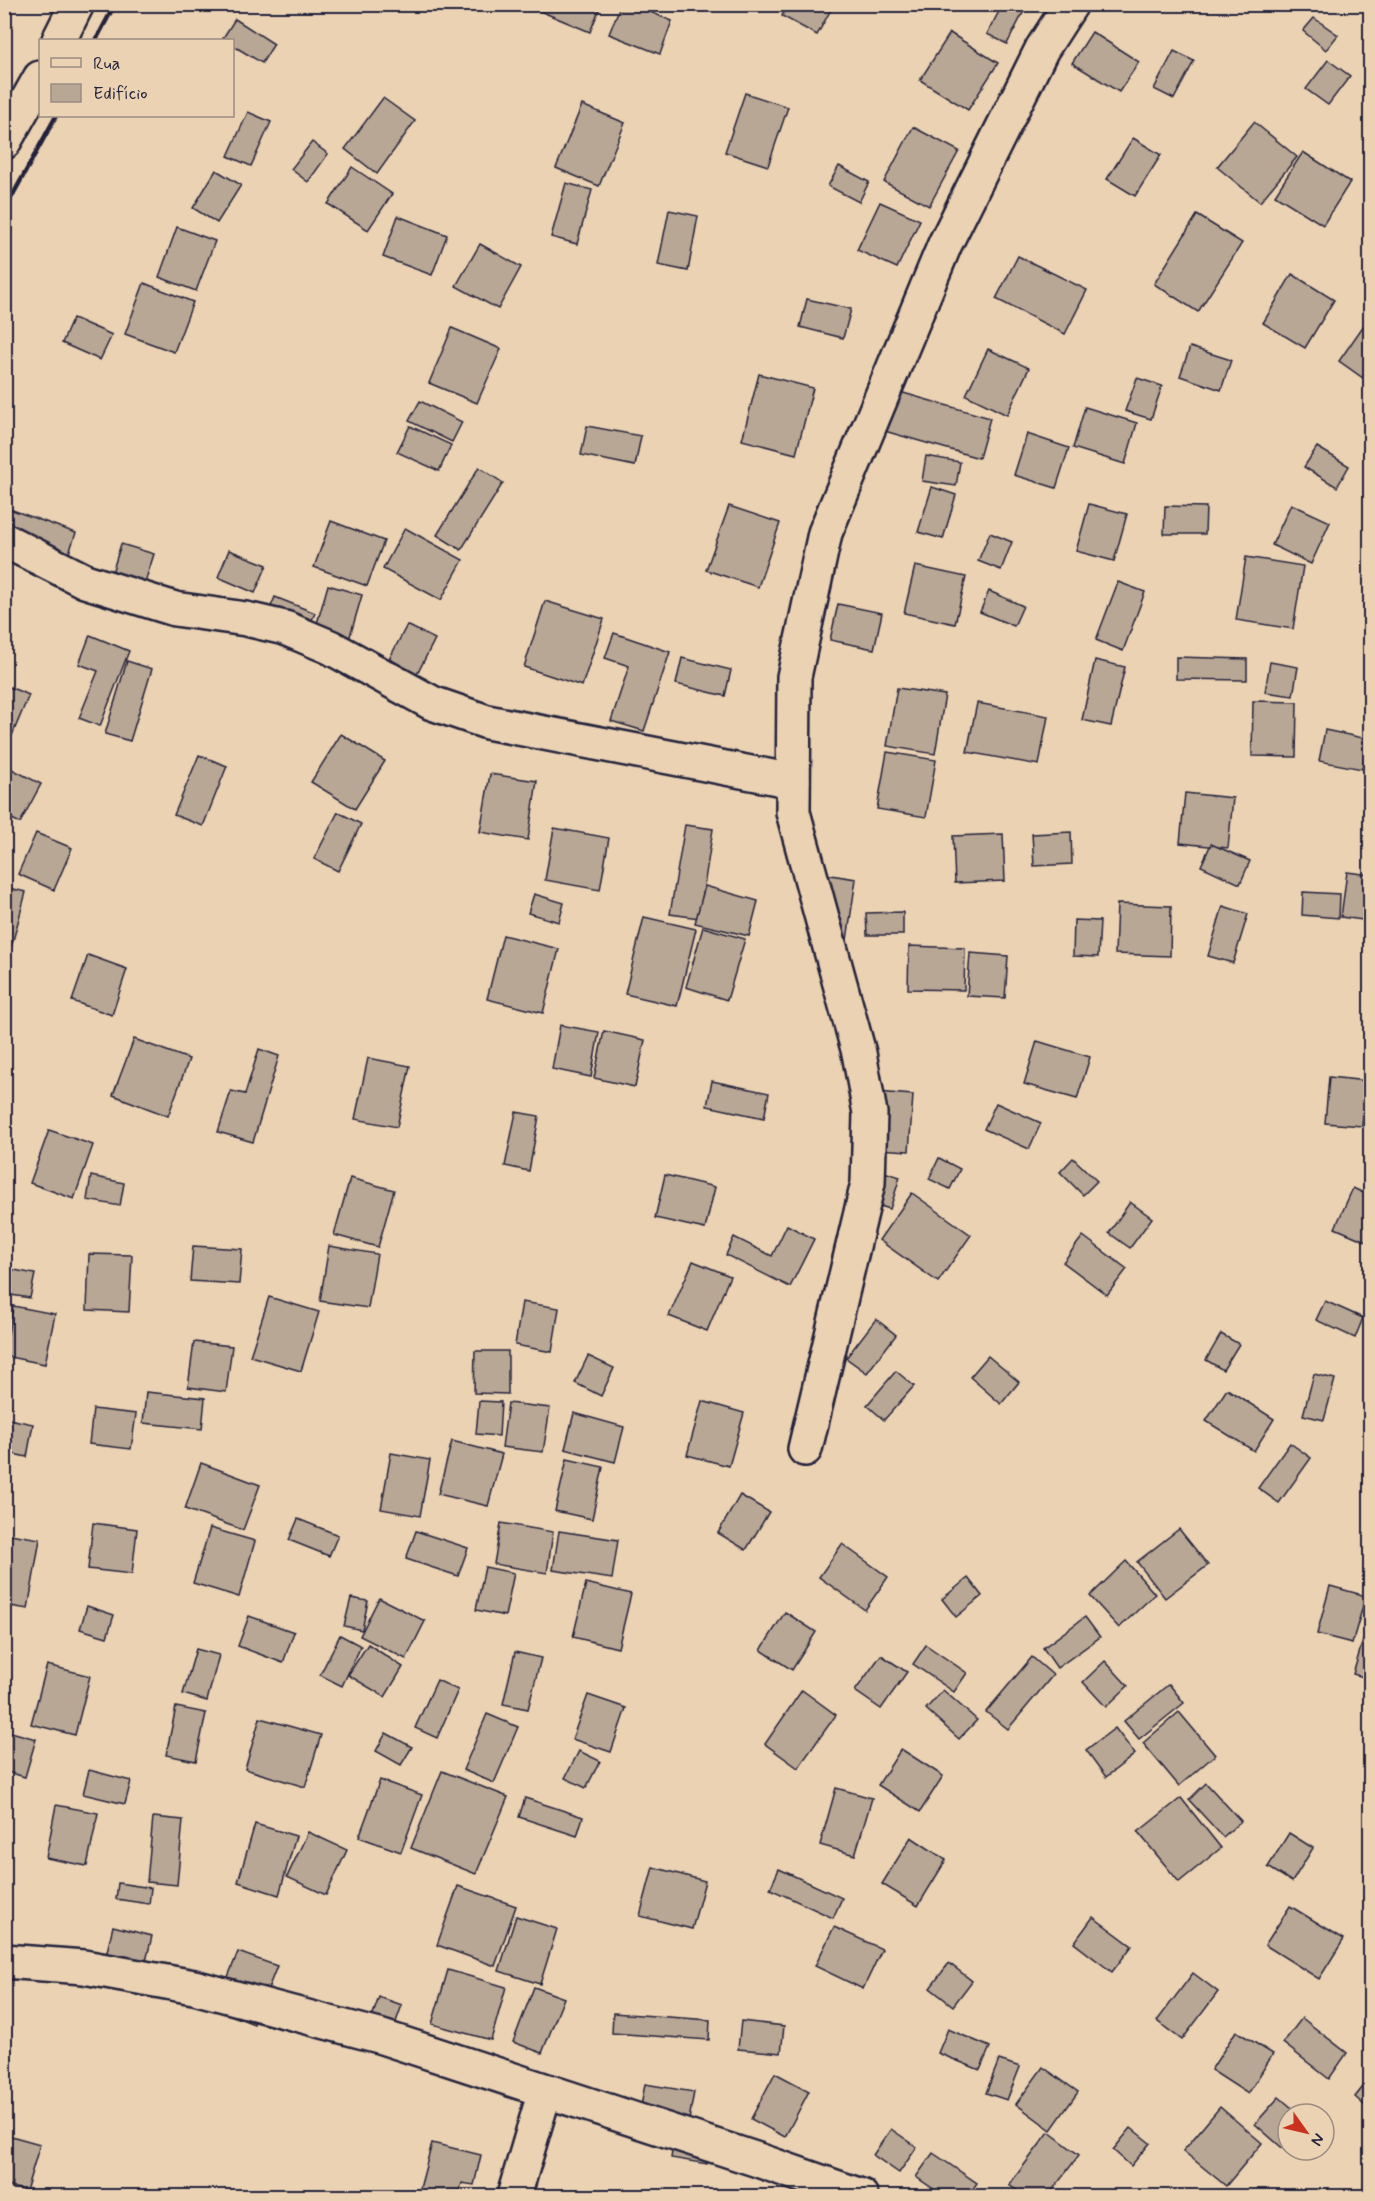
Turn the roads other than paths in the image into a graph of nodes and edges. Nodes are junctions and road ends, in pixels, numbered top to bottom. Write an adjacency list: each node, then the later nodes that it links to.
1 (77, 4): 3 (street)
2 (1071, 4): 7 (street)
3 (60, 39)
4 (39, 80): 5 (street)
5 (4, 142)
6 (4, 540): 7 (street)
7 (793, 781): 8 (street)
8 (805, 1449)
9 (4, 1960): 10 (street)
10 (545, 2091): 11 (street); 12 (street)
11 (514, 2196)
12 (861, 2196)

